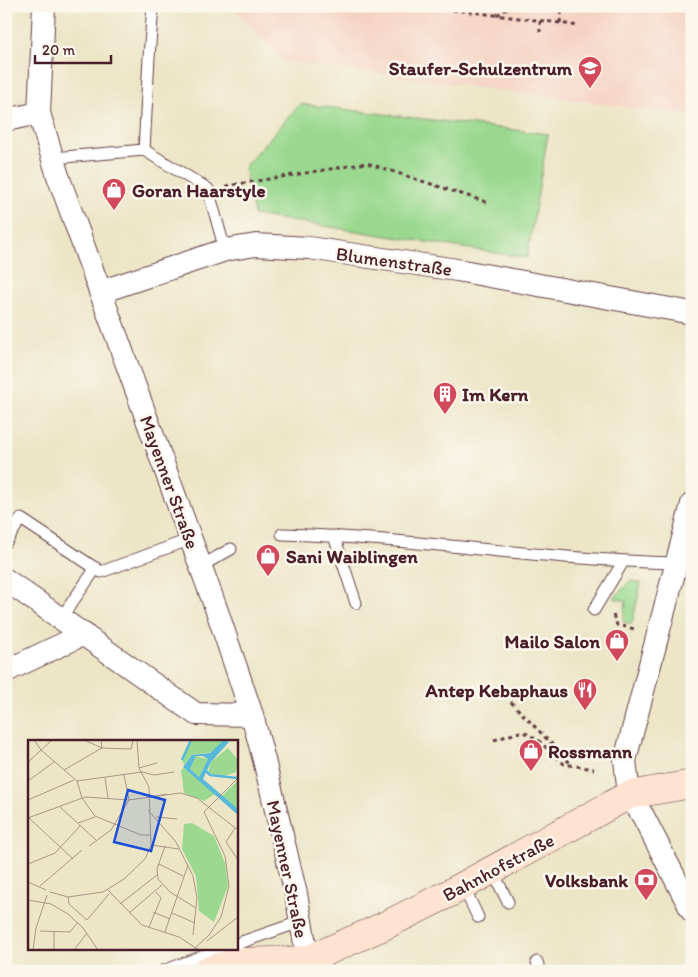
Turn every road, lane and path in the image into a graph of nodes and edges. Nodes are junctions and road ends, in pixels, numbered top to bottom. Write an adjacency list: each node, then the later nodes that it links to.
1 (44, 6): 11 (street, Mayenner Straße)
2 (153, 6): 13 (lane)
3 (511, 6): 6 (path)
4 (562, 6): 8 (path)
5 (429, 7): 6 (path)
6 (496, 16): 7 (path)
7 (540, 21): 8 (path); 10 (path)
8 (560, 23): 9 (path)
9 (578, 26)
10 (540, 32)
11 (39, 113): 12 (street); 14 (street, Mayenner Straße)
12 (6, 120)
13 (144, 150): 14 (lane); 15 (lane)
14 (53, 158): 18 (street, Mayenner Straße)
15 (208, 189): 16 (path); 17 (lane)
16 (489, 203)
17 (224, 250): 18 (street, Blumenstraße); 19 (street, Blumenstraße)
18 (100, 292): 23 (street, Mayenner Straße)
19 (692, 313)
20 (692, 504): 27 (street)
21 (282, 534): 22 (lane)
22 (334, 536): 26 (lane); 31 (lane)
23 (191, 539): 28 (street, Mayenner Straße); 29 (lane)
24 (6, 542): 29 (lane)
25 (231, 548): 28 (lane)
26 (623, 562): 27 (lane); 32 (lane)
27 (675, 563): 35 (street)
28 (201, 566): 39 (street, Mayenner Straße)
29 (96, 568): 34 (lane)
30 (6, 580): 34 (street)
31 (356, 603)
32 (594, 610)
33 (613, 614): 35 (path)
34 (60, 618): 36 (street)
35 (657, 633): 44 (street)
36 (84, 634): 37 (street); 39 (street)
37 (6, 671)
38 (510, 702): 41 (path)
39 (252, 715): 50 (street, Mayenner Straße)
40 (494, 740): 41 (path)
41 (572, 765): 42 (path)
42 (594, 769)
43 (692, 784): 44 (street, Bahnhofstraße)
44 (629, 795): 45 (street, Bahnhofstraße); 48 (street)
45 (492, 870): 46 (street, Bahnhofstraße); 47 (lane)
46 (463, 886): 49 (lane); 53 (street, Bahnhofstraße)
47 (508, 902)
48 (692, 911)
49 (478, 917)
50 (300, 922): 51 (lane); 53 (street, Mayenner Straße)
51 (238, 943)
52 (220, 950): 54 (lane)
53 (304, 967): 55 (street)
54 (163, 971)
55 (206, 971)

